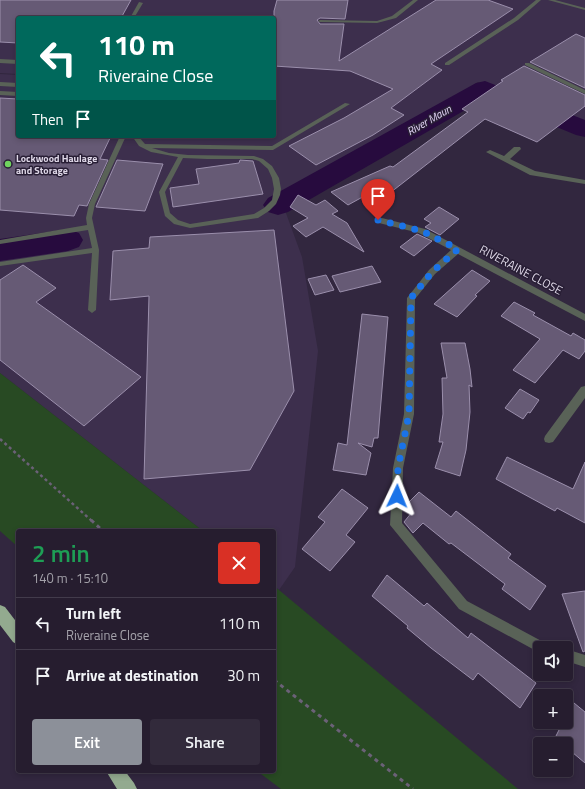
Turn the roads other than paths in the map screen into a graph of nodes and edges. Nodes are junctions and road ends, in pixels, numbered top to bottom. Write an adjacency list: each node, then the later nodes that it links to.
1 (416, 0): 7 (lane)
2 (539, 0): 10 (lane)
3 (550, 0): 5 (lane)
4 (141, 3): 6 (lane)
5 (585, 9)
6 (133, 16)
7 (320, 21)
8 (0, 61): 9 (lane)
9 (16, 62)
10 (447, 64)
11 (526, 64): 14 (lane)
12 (0, 84): 13 (street)
13 (16, 85)
14 (585, 92)
15 (0, 93): 16 (lane)
16 (16, 94)
17 (347, 104): 20 (lane)
18 (122, 138): 27 (lane)
19 (135, 138): 20 (lane)
20 (141, 145): 23 (lane)
21 (517, 149): 24 (street)
22 (490, 152): 24 (street)
23 (181, 157): 23 (lane)
24 (505, 159): 25 (street)
25 (585, 182)
26 (378, 220): 29 (street, RIVERAINE CLOSE)
27 (91, 227): 28 (lane); 30 (lane)
28 (0, 242)
29 (458, 249): 33 (street, RIVERAINE CLOSE); 38 (street)
30 (96, 250): 31 (lane); 32 (lane)
31 (0, 264)
32 (92, 310)
33 (585, 318)
34 (585, 390): 35 (street)
35 (549, 439)
36 (0, 612): 37 (highway)
37 (16, 634)
38 (533, 643)
39 (573, 657): 40 (street)
40 (585, 661)
41 (116, 773): 42 (highway)
42 (128, 789)

